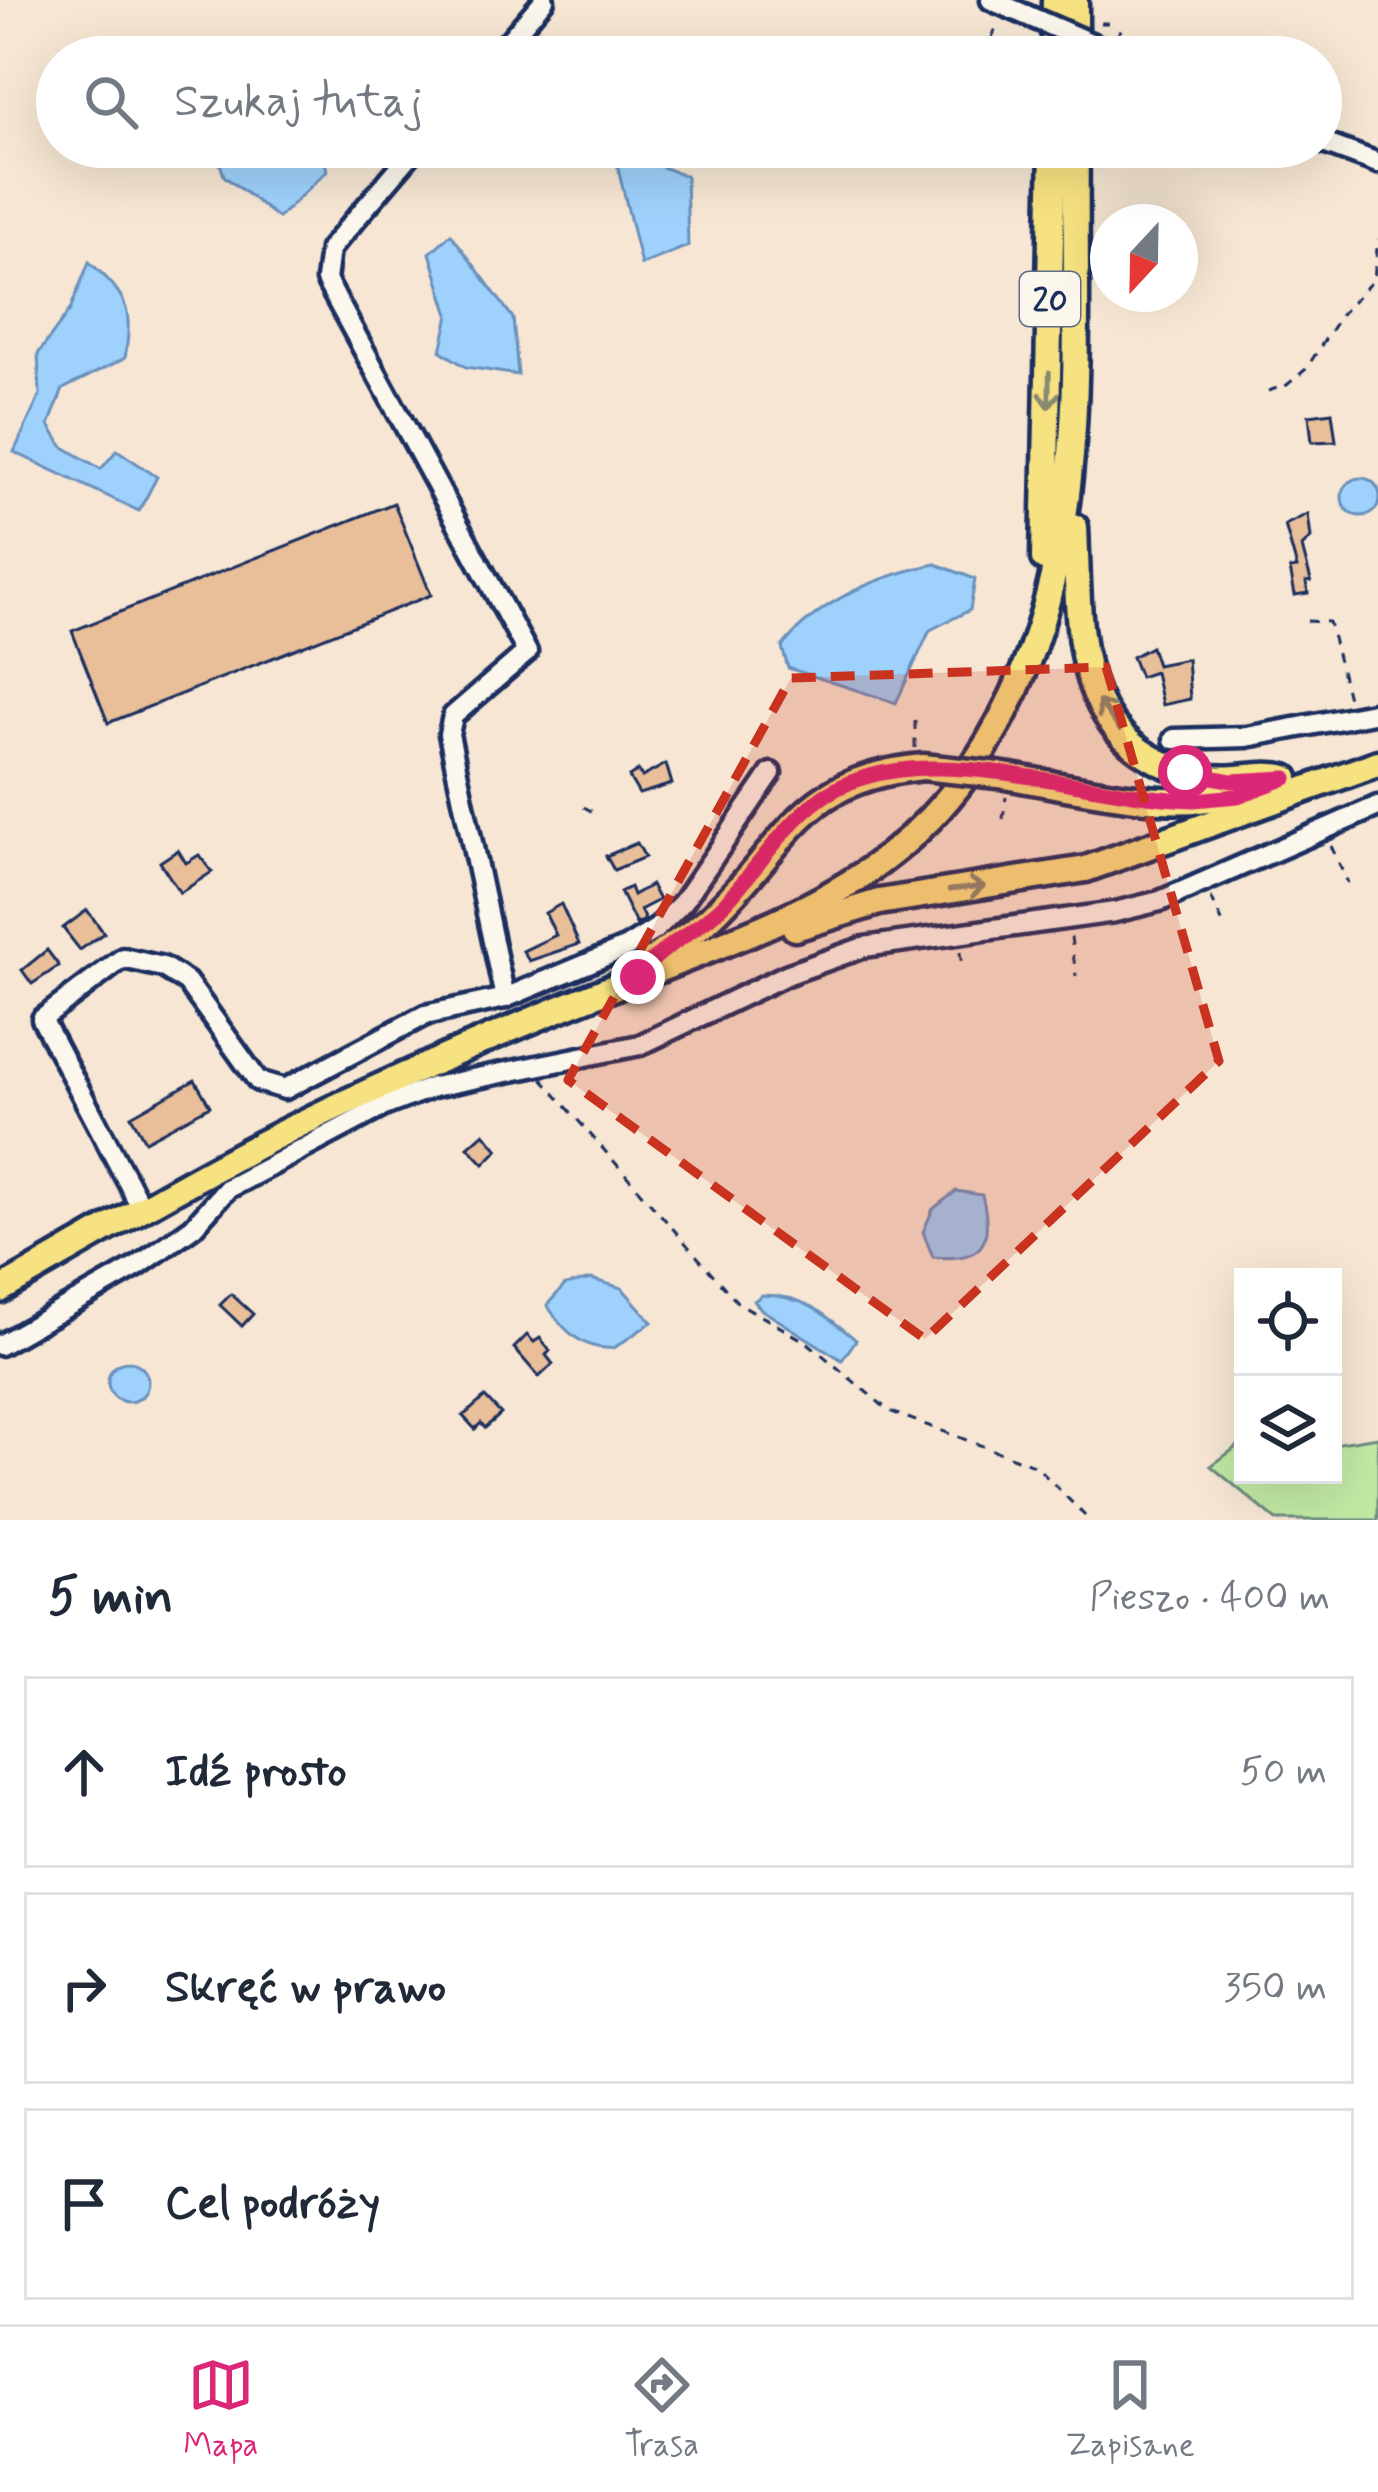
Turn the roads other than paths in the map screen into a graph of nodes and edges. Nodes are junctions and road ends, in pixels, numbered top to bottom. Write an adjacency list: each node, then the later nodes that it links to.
1 (544, 0): 5 (street)
2 (1055, 0): 6 (main road)
3 (1075, 0): 7 (main road)
4 (997, 7): 8 (street, bridge)
5 (513, 36)
6 (1054, 36)
7 (1075, 36)
8 (1082, 36)
9 (1342, 150): 10 (street)
10 (1378, 163)
11 (399, 168): 25 (street)
12 (1052, 168): 15 (main road, 20, one-way to 15)
13 (1076, 168): 14 (main road, 20)
14 (1070, 435): 15 (main road, 20); 21 (main road, one-way to 14)
15 (1040, 620): 23 (main road, 20)
16 (1378, 712): 17 (street)
17 (1174, 739)
18 (1378, 752): 21 (main road)
19 (1378, 763): 23 (main road, one-way to 19)
20 (771, 772): 25 (street)
21 (1286, 778): 24 (main road, bridge)
22 (1378, 806): 28 (street)
23 (779, 925): 24 (main road, 20)
24 (638, 977): 26 (main road, 20)
25 (505, 998): 26 (street)
26 (142, 1209): 27 (main road, 20)
27 (0, 1290)
28 (0, 1346)

